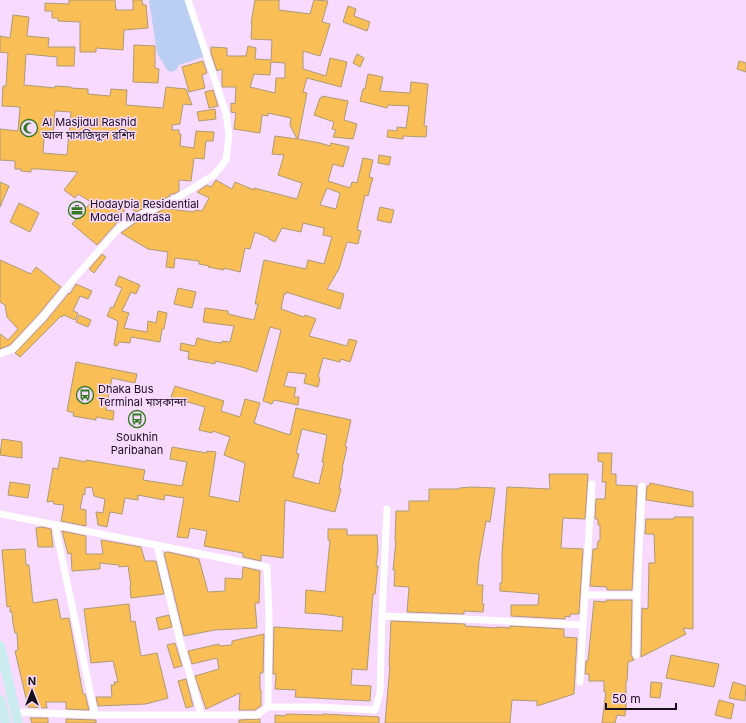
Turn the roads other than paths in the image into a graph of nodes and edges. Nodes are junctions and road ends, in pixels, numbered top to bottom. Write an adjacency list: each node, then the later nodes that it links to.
1 (188, 0): 2 (street)
2 (0, 354)
3 (592, 484): 9 (street)
4 (642, 486): 10 (street)
5 (387, 509): 11 (street)
6 (0, 514): 7 (street)
7 (55, 525): 8 (street); 20 (street)
8 (157, 545): 17 (street); 19 (street)
9 (585, 595): 10 (street); 12 (street)
10 (637, 595): 14 (street)
11 (382, 616): 12 (street); 17 (street)
12 (583, 625): 15 (street)
13 (0, 646): 18 (main road)
14 (636, 655)
15 (580, 682)
16 (0, 700): 21 (main road)
17 (268, 707): 19 (street)
18 (16, 712): 20 (street); 22 (main road)
19 (201, 714): 20 (street)
20 (96, 715)
21 (6, 723)
22 (18, 723)

